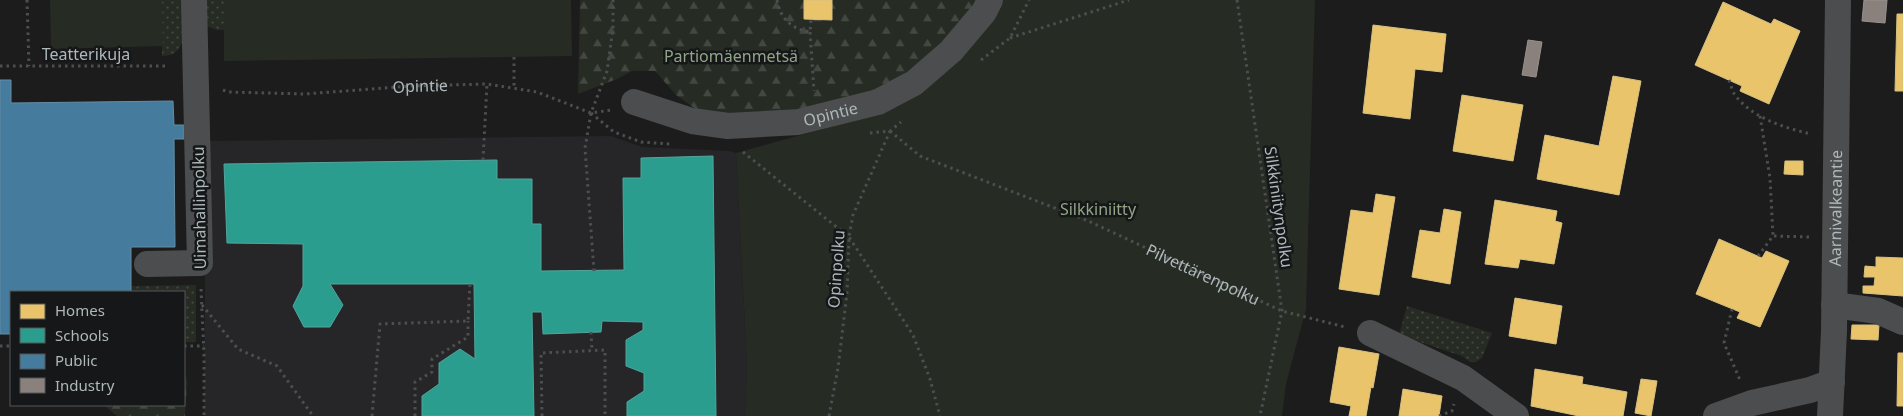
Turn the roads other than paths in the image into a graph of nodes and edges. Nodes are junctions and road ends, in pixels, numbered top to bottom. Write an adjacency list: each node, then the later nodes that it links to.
1 (194, 0): 5 (street, Uimahallinpolku)
2 (990, 0): 4 (street, Opintie)
3 (1838, 0): 6 (street, Aarnivalkeantie)
4 (634, 102)
5 (147, 264)
6 (1834, 305): 7 (street); 9 (street, Aarnivalkeantie)
7 (1903, 322)
8 (1370, 333): 10 (street)
9 (1832, 382): 11 (street); 12 (street, Aarnivalkeantie)
10 (1516, 416)
11 (1716, 416)
12 (1830, 416)

